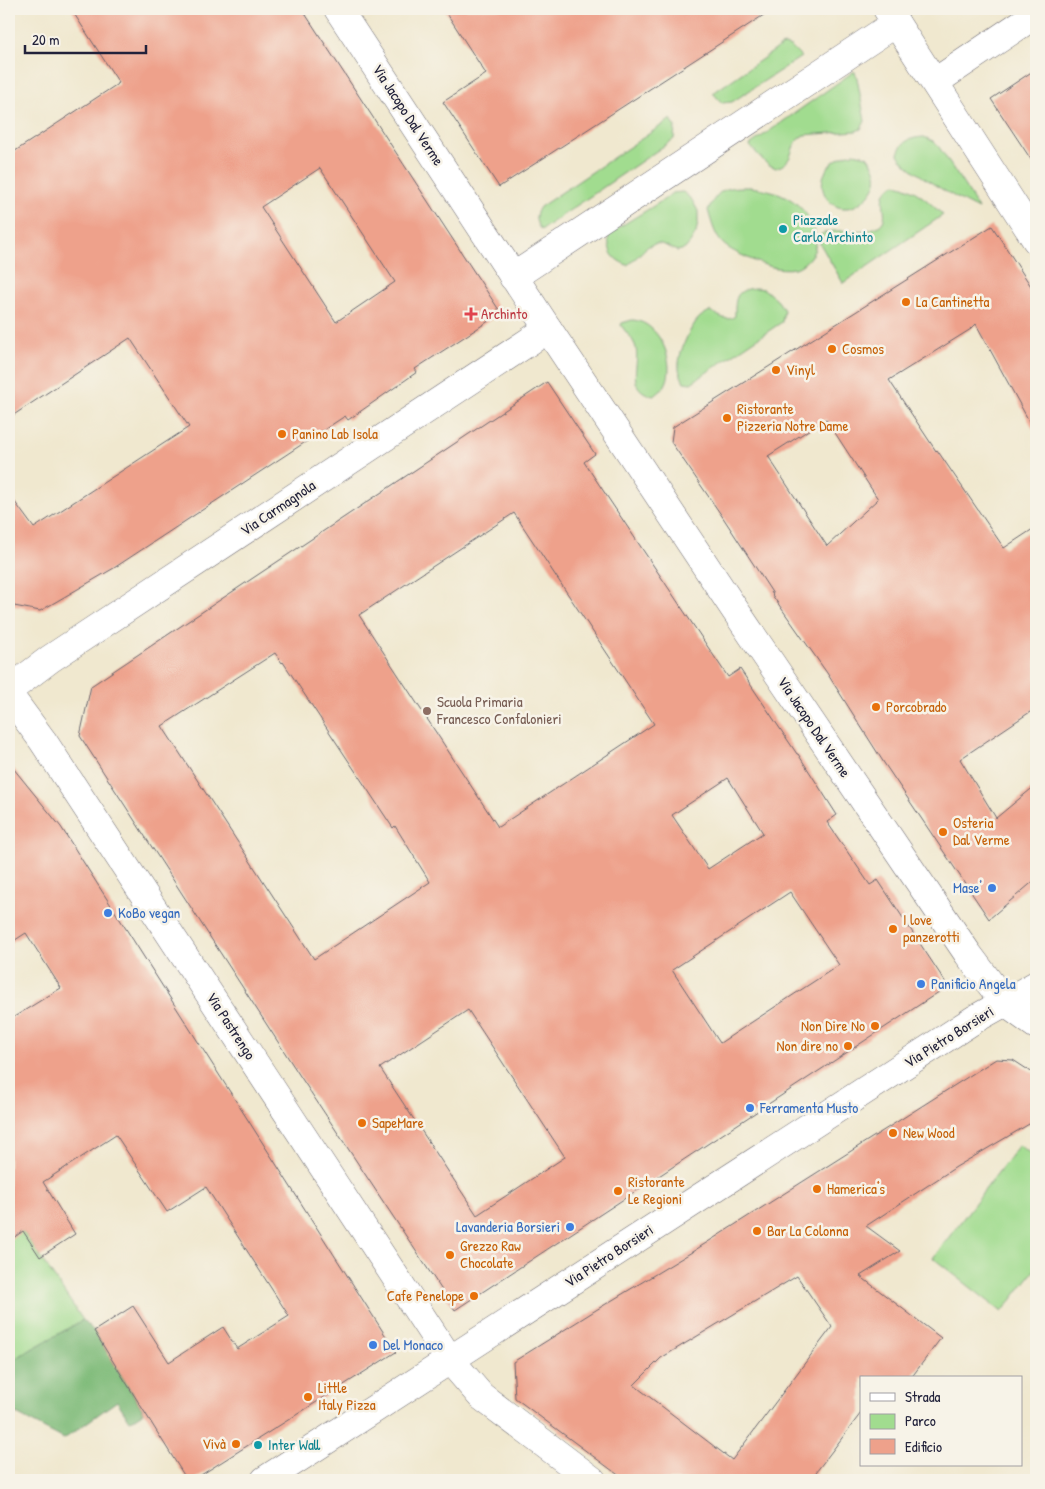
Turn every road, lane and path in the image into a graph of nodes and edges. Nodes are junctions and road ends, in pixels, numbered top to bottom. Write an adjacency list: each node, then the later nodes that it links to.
1 (338, 9): 6 (street, Via Jacopo Dal Verme)
2 (1036, 14): 4 (street)
3 (892, 16): 4 (street); 6 (street)
4 (934, 82): 5 (street)
5 (1036, 240)
6 (513, 277): 7 (street)
7 (548, 329): 8 (street, Via Carmagnola); 11 (street, Via Jacopo Dal Verme)
8 (9, 690)
9 (9, 695): 13 (street, Via Pastrengo)
10 (1036, 985): 11 (street, Via Pietro Borsieri)
11 (1004, 1002): 12 (street, Via Jacopo Dal Verme); 13 (street, Via Pietro Borsieri)
12 (1036, 1025)
13 (450, 1360): 14 (street, Via Pietro Borsieri); 15 (street, Via Pastrengo)
14 (265, 1480)
15 (592, 1480)

